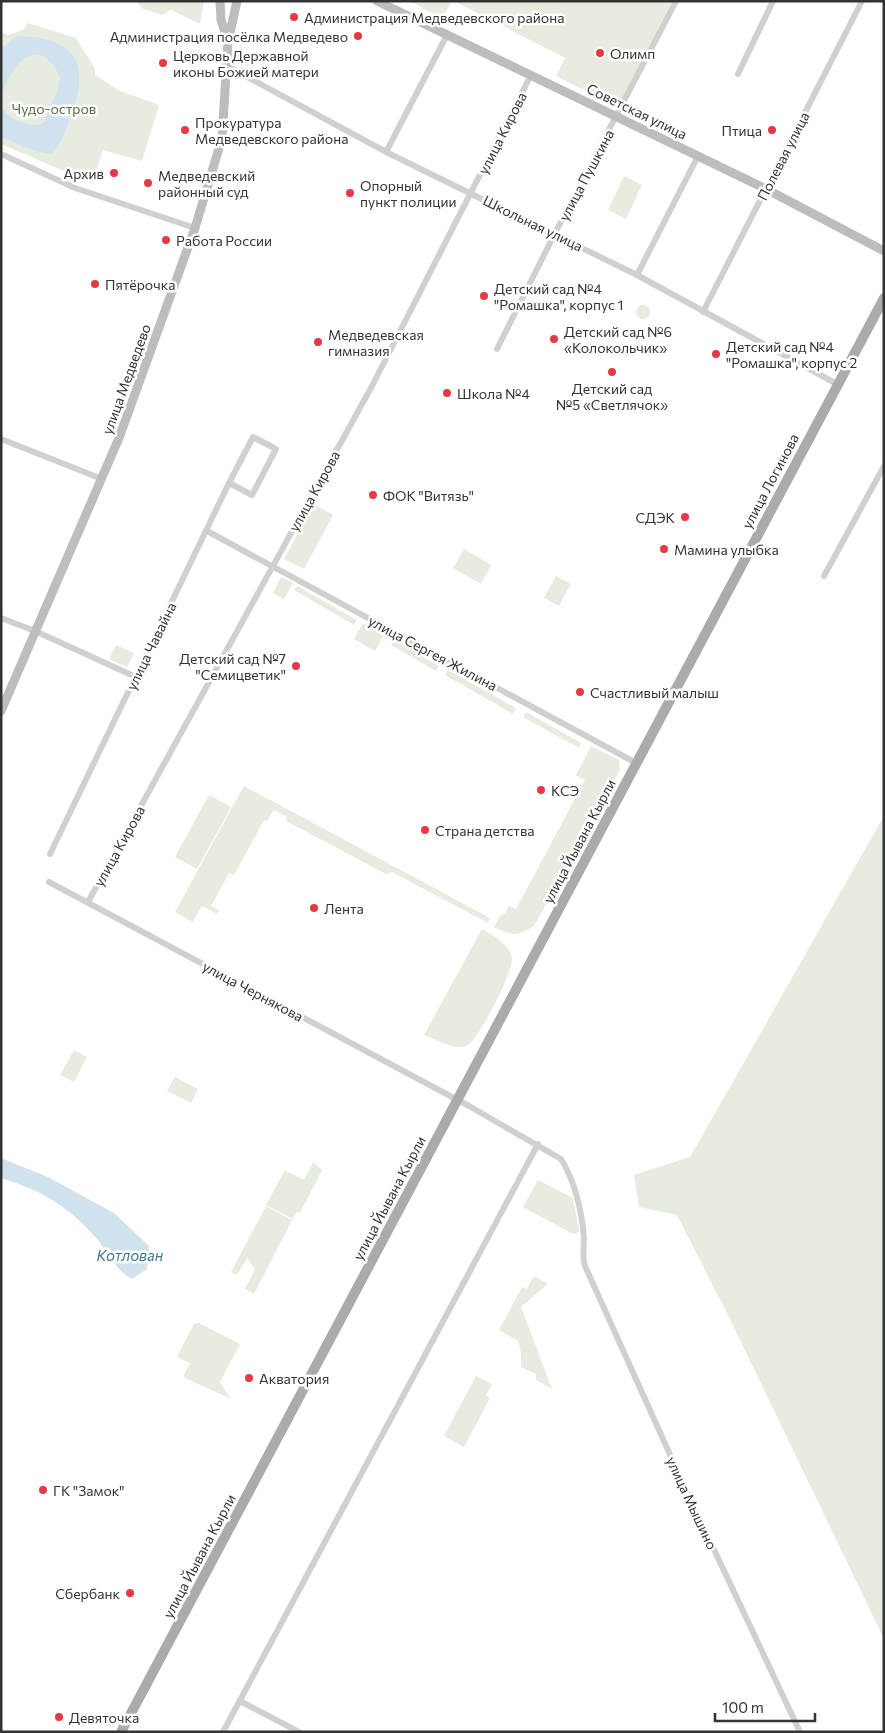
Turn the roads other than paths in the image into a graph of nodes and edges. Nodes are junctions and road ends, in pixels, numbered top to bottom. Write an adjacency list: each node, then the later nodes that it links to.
1 (222, 1): 2 (street); 8 (street, улица Медведево)
2 (236, 1): 8 (street, улица Медведево)
3 (377, 1): 7 (street, Советская улица)
4 (676, 1): 12 (street, улица Пушкина)
5 (773, 1): 10 (street)
6 (862, 1): 16 (street, Полевая улица)
7 (447, 35): 11 (street, Советская улица); 13 (street)
8 (228, 42): 9 (street, улица Медведево)
9 (227, 66): 13 (street, Школьная улица); 18 (street, улица Медведево)
10 (738, 74)
11 (531, 75): 12 (street, Советская улица); 17 (street, улица Кирова)
12 (617, 117): 15 (street, Советская улица); 19 (street, улица Пушкина)
13 (386, 152): 17 (street, Школьная улица)
14 (1, 154): 18 (street)
15 (698, 156): 16 (street, Советская улица); 21 (street)
16 (766, 188): 20 (street, Советская улица); 23 (street, Полевая улица)
17 (471, 193): 19 (street, Школьная улица); 31 (street, улица Кирова)
18 (195, 228): 28 (street, улица Медведево)
19 (555, 233): 21 (street, Школьная улица); 24 (street, улица Пушкина)
20 (884, 251)
21 (637, 275): 23 (street, Школьная улица)
22 (884, 298): 25 (main road, улица Логинова)
23 (704, 312): 25 (street, Школьная улица)
24 (497, 349)
25 (837, 384): 36 (main road, улица Логинова)
26 (1, 439): 28 (street)
27 (884, 466): 32 (street)
28 (102, 479): 34 (street, улица Медведево)
29 (229, 483): 29 (street, улица Чавайна); 30 (street, улица Чавайна)
30 (207, 530): 31 (street, улица Сергея Жилина); 35 (street, улица Чавайна)
31 (272, 568): 38 (street, улица Сергея Жилина); 41 (street, улица Кирова)
32 (824, 576)
33 (1, 618): 34 (street)
34 (36, 631): 35 (street); 37 (street, улица Медведево)
35 (136, 677): 39 (street, улица Чавайна)
36 (682, 677): 38 (main road, улица Йывана Кырли)
37 (1, 711)
38 (636, 763): 42 (main road, улица Йывана Кырли)
39 (50, 854)
40 (49, 882): 41 (street, улица Чернякова)
41 (88, 902): 42 (street, улица Чернякова)
42 (457, 1100): 43 (street, улица Чернякова); 45 (main road, улица Йывана Кырли)
43 (538, 1144): 44 (street); 48 (street, улица Мышино)
44 (240, 1701): 46 (street); 47 (street)
45 (121, 1732)
46 (223, 1732)
47 (299, 1732)
48 (800, 1732)

